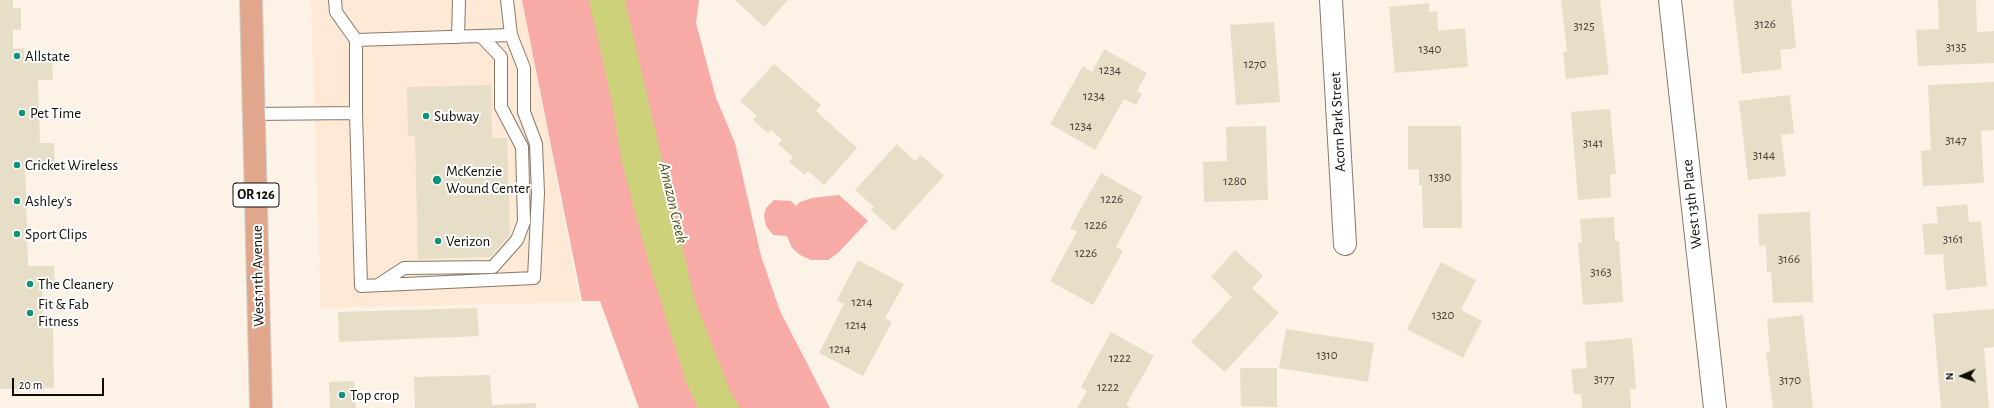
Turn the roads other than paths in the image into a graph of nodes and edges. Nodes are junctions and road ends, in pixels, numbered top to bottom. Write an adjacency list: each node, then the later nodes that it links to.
1 (251, 0): 12 (main road, West 11th Avenue / OR 126)
2 (335, 0): 10 (lane)
3 (459, 0): 9 (lane)
4 (507, 0): 7 (lane)
5 (1331, 0): 13 (street, Acorn Park Street)
6 (1670, 0): 16 (street, West 13th Place)
7 (511, 35): 8 (lane); 14 (lane)
8 (481, 36): 9 (lane); 14 (lane)
9 (458, 37): 10 (lane)
10 (356, 40): 11 (lane)
11 (356, 113): 12 (lane); 14 (lane)
12 (254, 114): 15 (main road, West 11th Avenue / OR 126)
13 (1345, 244)
14 (377, 286)
15 (261, 408)
16 (1715, 408)

